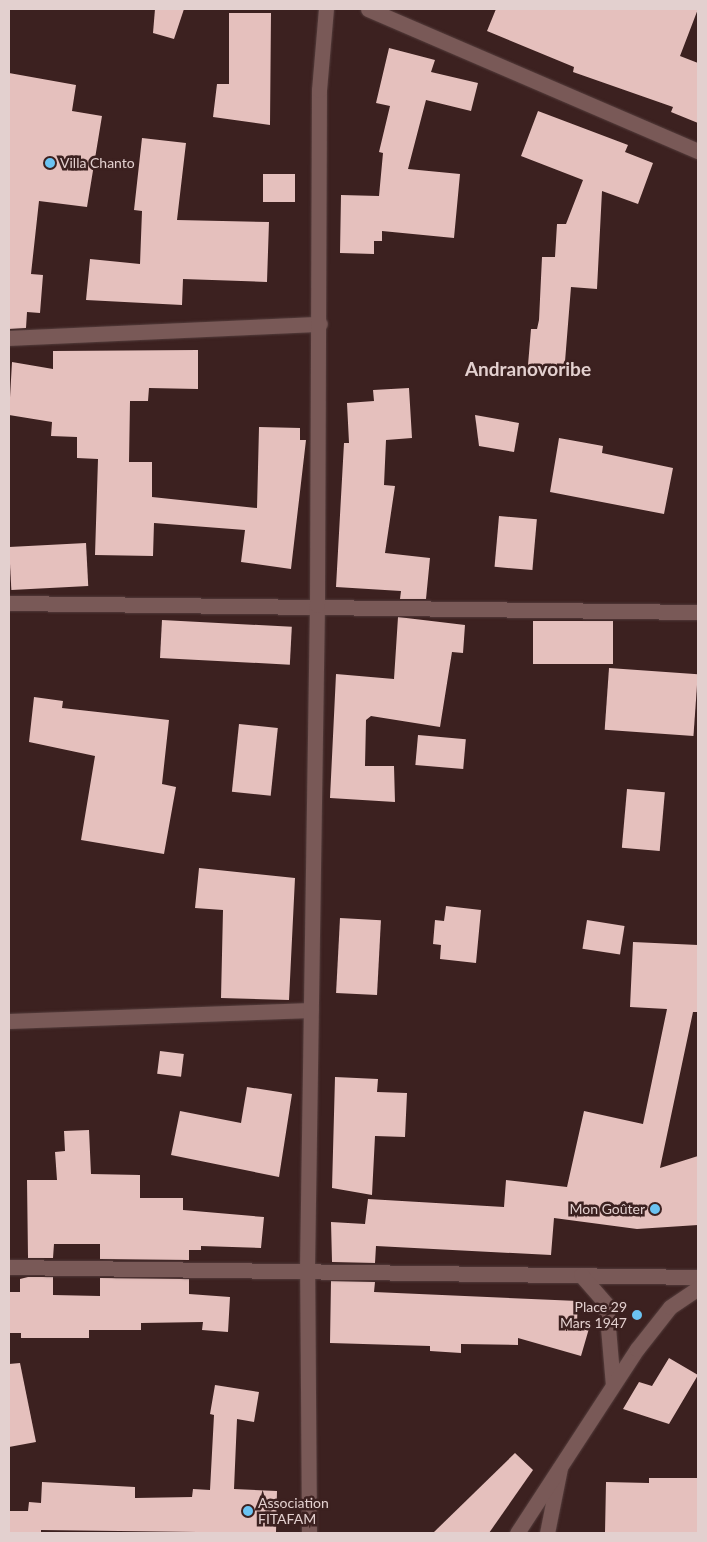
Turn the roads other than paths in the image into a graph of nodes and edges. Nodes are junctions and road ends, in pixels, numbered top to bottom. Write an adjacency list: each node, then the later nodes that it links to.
1 (326, 9): 4 (street)
2 (368, 9): 3 (street)
3 (698, 151)
4 (320, 324): 5 (street); 7 (street)
5 (9, 338)
6 (9, 603): 7 (street)
7 (317, 605): 8 (street); 9 (street)
8 (698, 612)
9 (311, 1010): 10 (street); 12 (street)
10 (9, 1020)
11 (9, 1267): 12 (street)
12 (307, 1269): 13 (street); 18 (street)
13 (580, 1275): 14 (street); 16 (street)
14 (698, 1277)
15 (698, 1288): 16 (street)
16 (613, 1385): 17 (street)
17 (560, 1467): 19 (street); 20 (street)
18 (309, 1533)
19 (517, 1533)
20 (547, 1533)

